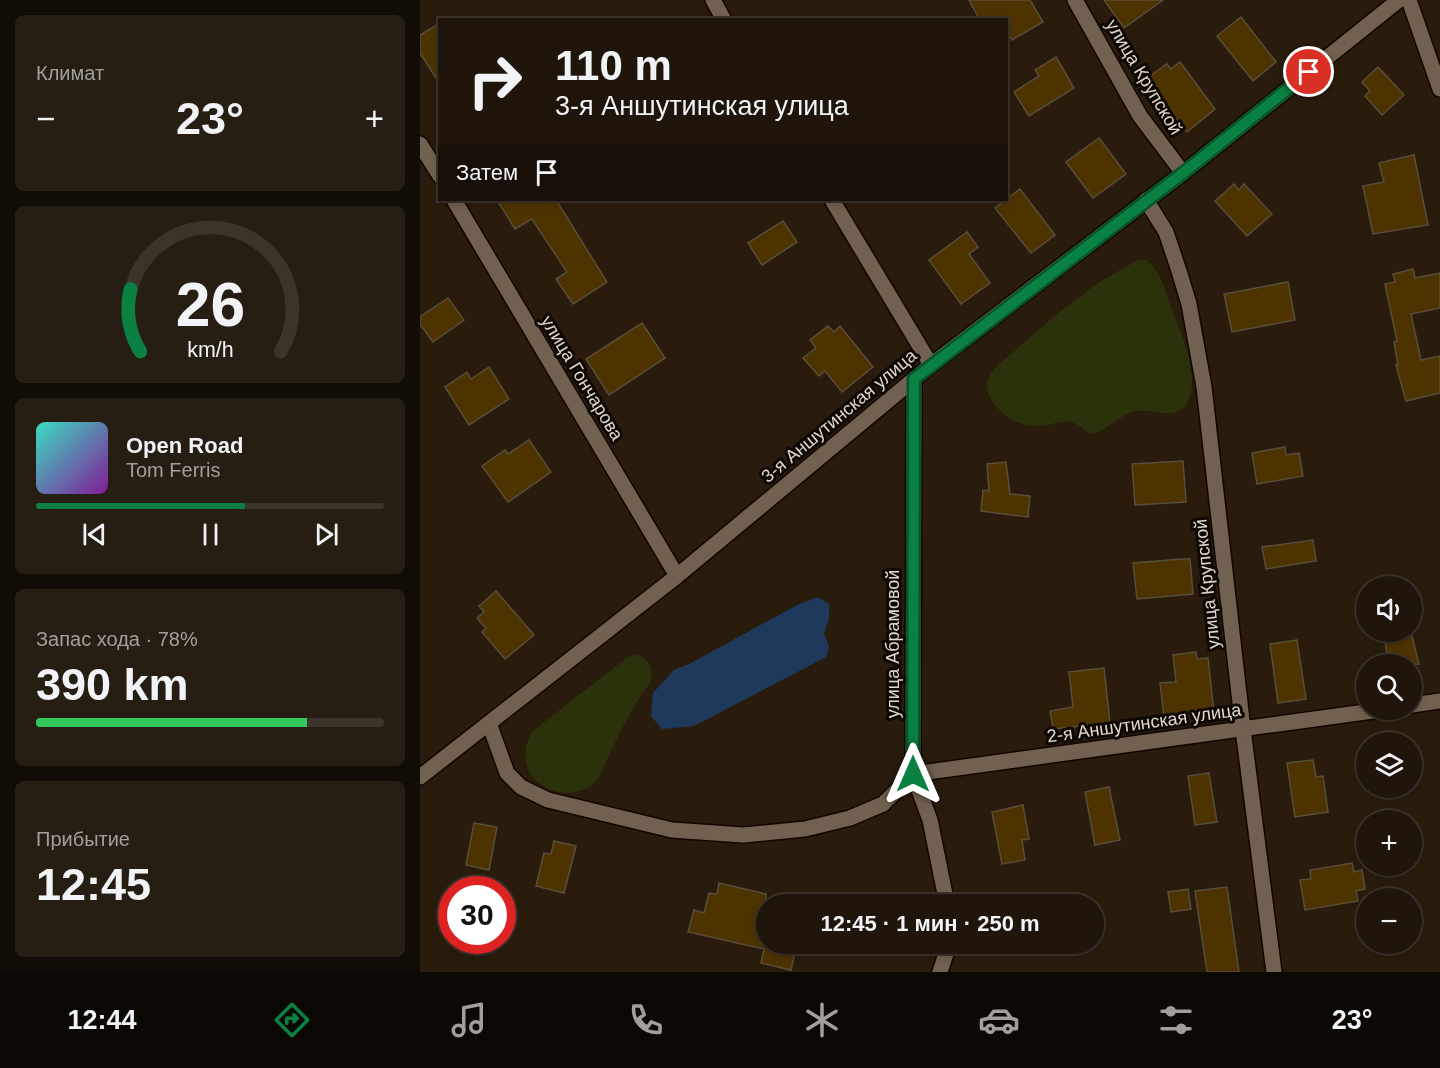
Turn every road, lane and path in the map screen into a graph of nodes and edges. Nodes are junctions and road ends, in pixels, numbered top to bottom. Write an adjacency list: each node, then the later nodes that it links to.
1 (712, 0): 5 (street)
2 (1075, 0): 9 (street, улица Крупской)
3 (1399, 0): 9 (street, 3-я Аншутинская улица)
4 (1409, 0): 6 (street)
5 (723, 18)
6 (1440, 89)
7 (420, 144): 8 (street)
8 (438, 173)
9 (1183, 173): 10 (street, 3-я Аншутинская улица)
10 (1146, 200): 13 (street, 3-я Аншутинская улица); 20 (street, улица Крупской)
11 (455, 201): 15 (street, улица Гончарова)
12 (833, 201): 13 (street)
13 (931, 365): 14 (street, 3-я Аншутинская улица)
14 (914, 379): 15 (street, 3-я Аншутинская улица); 21 (street, улица Абрамовой)
15 (677, 576): 19 (street, 3-я Аншутинская улица)
16 (1440, 701): 17 (street)
17 (1422, 704)
18 (1356, 713): 20 (street, 2-я Аншутинская улица)
19 (489, 723): 21 (street); 22 (street, 3-я Аншутинская улица)
20 (1243, 729): 21 (street, 2-я Аншутинская улица); 26 (street, улица Крупской)
21 (913, 774): 23 (street, улица Абрамовой)
22 (420, 776)
23 (945, 894)
24 (946, 954): 25 (street)
25 (940, 972)
26 (1274, 972)

